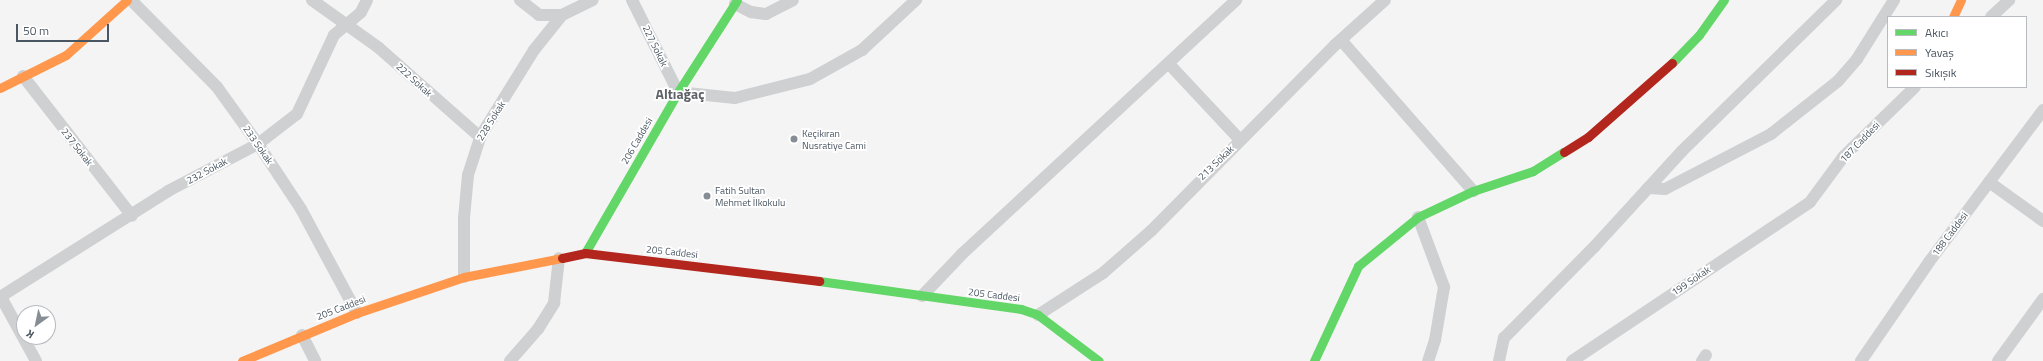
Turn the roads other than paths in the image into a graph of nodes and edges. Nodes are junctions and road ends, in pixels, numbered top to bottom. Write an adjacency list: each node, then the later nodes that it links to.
1 (127, 0): 24 (street)
2 (131, 0): 31 (street, 233 Sokak)
3 (312, 0): 21 (street, 222 Sokak)
4 (367, 0): 21 (street, 232 Sokak)
5 (520, 0): 18 (street)
6 (592, 0): 18 (street, 228 Sokak)
7 (632, 0): 27 (street, 227 Sokak)
8 (793, 0): 17 (street)
9 (916, 0): 27 (street)
10 (1236, 0): 23 (street)
11 (1385, 0): 22 (street, 213 Sokak)
12 (1724, 0): 34 (street)
13 (1836, 0): 33 (street)
14 (1894, 0): 33 (street)
15 (1961, 0): 19 (street)
16 (2009, 0): 20 (street)
17 (736, 2): 27 (street, 206 Caddesi)
18 (562, 15): 29 (street, 228 Sokak)
19 (1953, 16)
20 (1992, 16)
21 (345, 26): 29 (street, 222 Sokak); 31 (street, 232 Sokak)
22 (1341, 40): 30 (street, 213 Sokak); 34 (street)
23 (1169, 64): 30 (street); 42 (street)
24 (24, 76): 25 (street); 36 (street, 237 Sokak)
25 (1, 85)
26 (1914, 88): 35 (street, 187 Caddesi)
27 (678, 92): 39 (street, 206 Caddesi)
28 (2043, 110): 32 (street, 188 Caddesi)
29 (480, 137): 41 (street, 228 Sokak)
30 (1240, 140): 46 (street, 213 Sokak)
31 (258, 144): 36 (street, 232 Sokak); 45 (street, 233 Sokak)
32 (1989, 182): 38 (street); 57 (street, 188 Caddesi)
33 (1648, 188): 55 (street)
34 (1473, 191): 37 (street)
35 (1810, 202): 56 (street, 199 Sokak)
36 (132, 216): 43 (street, 232 Sokak)
37 (1418, 217): 53 (street); 54 (street)
38 (2043, 221)
39 (585, 254): 40 (street, 205 Caddesi); 42 (street, 205 Caddesi)
40 (559, 258): 41 (street, 205 Caddesi); 51 (street)
41 (464, 277): 45 (street, 205 Caddesi)
42 (922, 296): 46 (street, 205 Caddesi)
43 (0, 297): 48 (street)
44 (2043, 299): 58 (street)
45 (357, 313): 47 (street, 205 Caddesi)
46 (1038, 315): 52 (street, 205 Caddesi)
47 (302, 335): 49 (street, 205 Caddesi); 50 (street)
48 (36, 361)
49 (242, 361)
50 (315, 361)
51 (510, 361)
52 (1099, 361)
53 (1314, 361)
54 (1428, 361)
55 (1499, 361)
56 (1572, 361)
57 (1861, 361)
58 (1998, 361)

